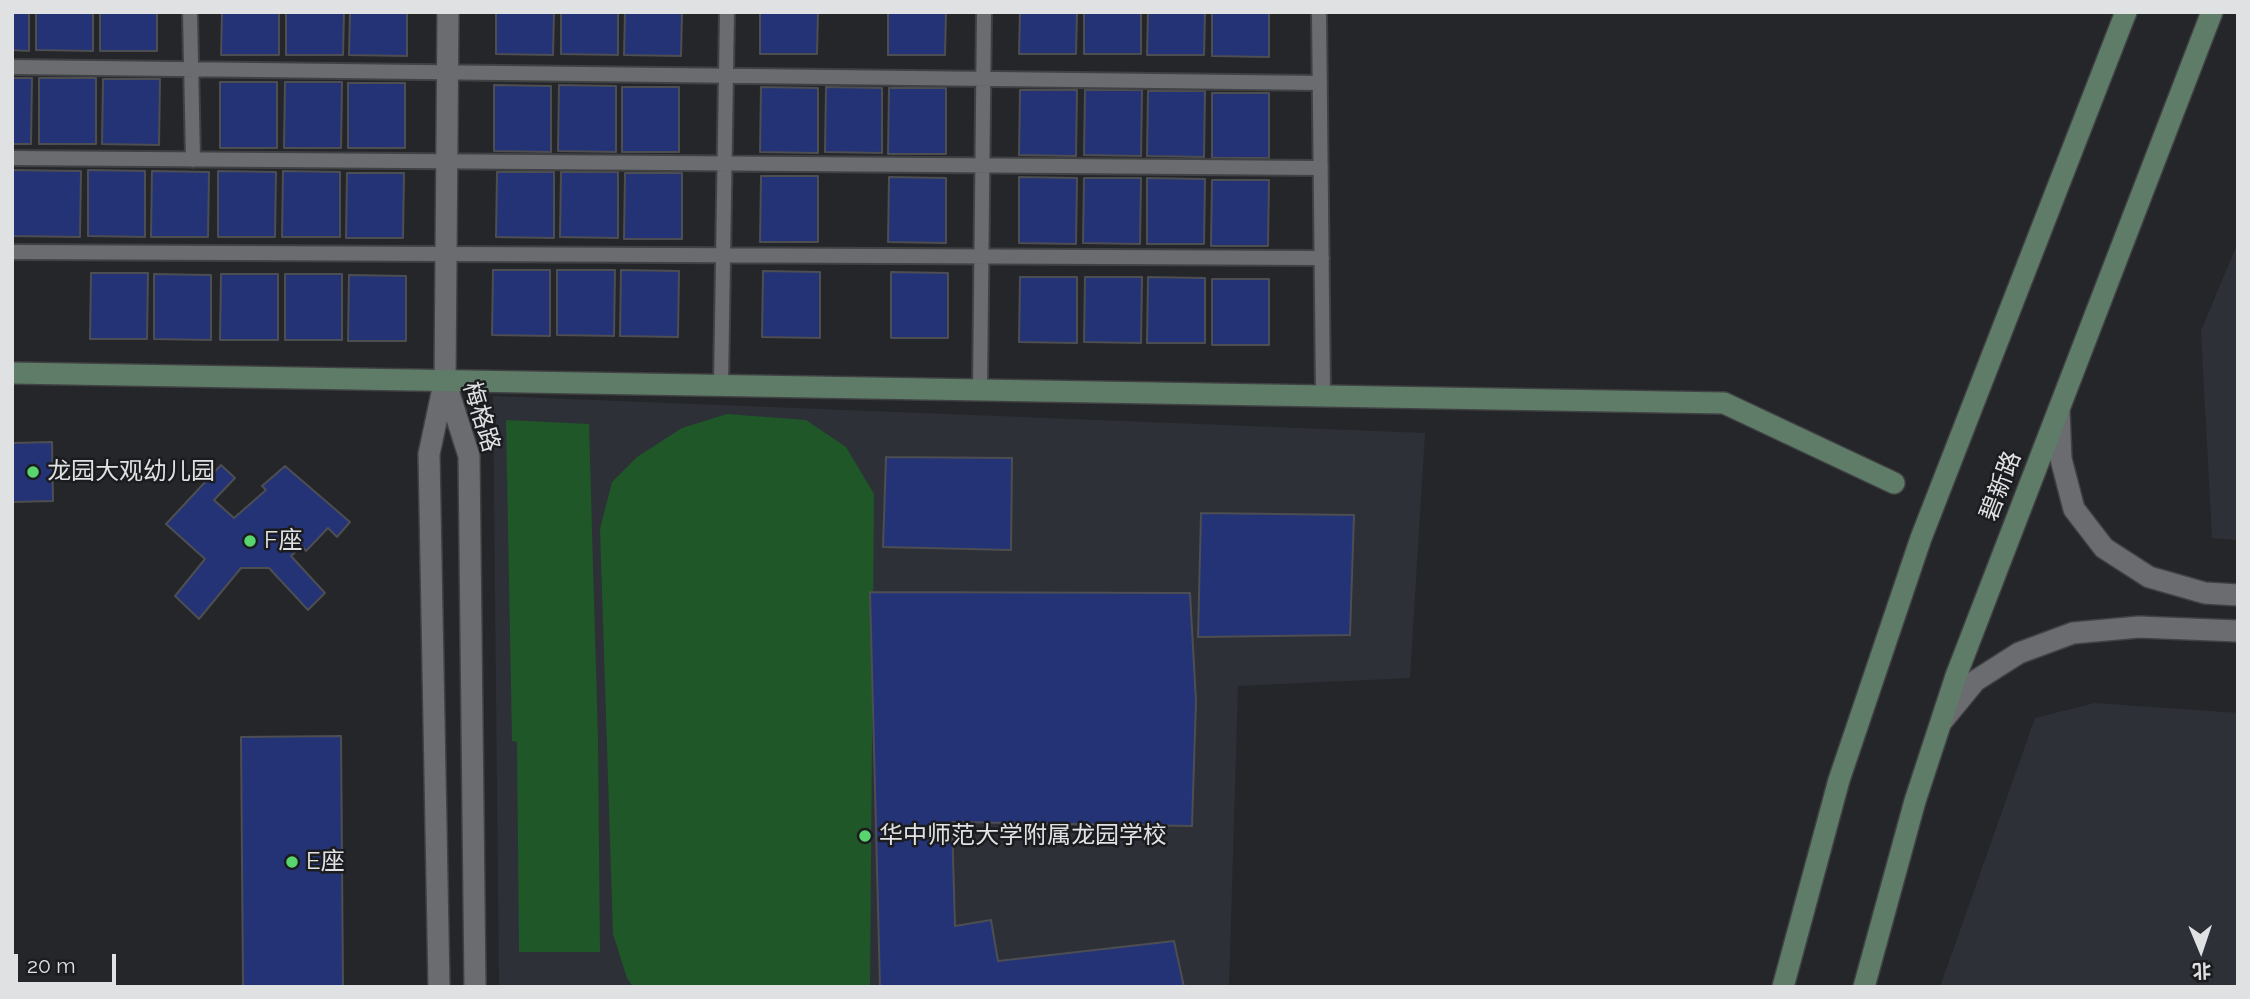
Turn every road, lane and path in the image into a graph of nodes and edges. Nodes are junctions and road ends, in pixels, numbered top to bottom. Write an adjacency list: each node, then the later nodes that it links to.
1 (190, 12): 9 (lane)
2 (448, 12): 10 (street)
3 (727, 12): 11 (lane)
4 (984, 12): 12 (lane)
5 (1320, 12): 13 (lane)
6 (2126, 12): 37 (main road)
7 (2212, 12): 30 (main road, 碧新路)
8 (12, 67): 9 (lane)
9 (191, 69): 10 (lane); 15 (lane)
10 (448, 72): 11 (lane); 16 (street)
11 (726, 76): 12 (lane); 17 (lane)
12 (983, 78): 13 (lane); 18 (lane)
13 (1320, 83): 19 (lane)
14 (12, 158): 15 (lane)
15 (192, 160): 16 (lane)
16 (446, 162): 17 (lane); 21 (street)
17 (724, 163): 18 (lane); 22 (lane)
18 (982, 165): 19 (lane); 23 (lane)
19 (1321, 168): 24 (lane)
20 (12, 252): 21 (lane)
21 (446, 254): 22 (lane); 26 (street)
22 (723, 256): 23 (lane); 27 (lane)
23 (981, 257): 24 (lane); 28 (lane)
24 (1322, 258): 29 (lane)
25 (12, 373): 26 (main road)
26 (445, 379): 27 (main road); 35 (street, 梅格路); 36 (street, 梅格路)
27 (721, 384): 28 (main road)
28 (980, 389): 29 (main road)
29 (1323, 395): 31 (main road)
30 (2059, 410): 32 (street); 34 (main road, 碧新路)
31 (1894, 483)
32 (2238, 595)
33 (2238, 631): 34 (street)
34 (1941, 721): 38 (main road, 碧新路)
35 (439, 987)
36 (475, 987)
37 (1783, 987)
38 (1864, 987)

